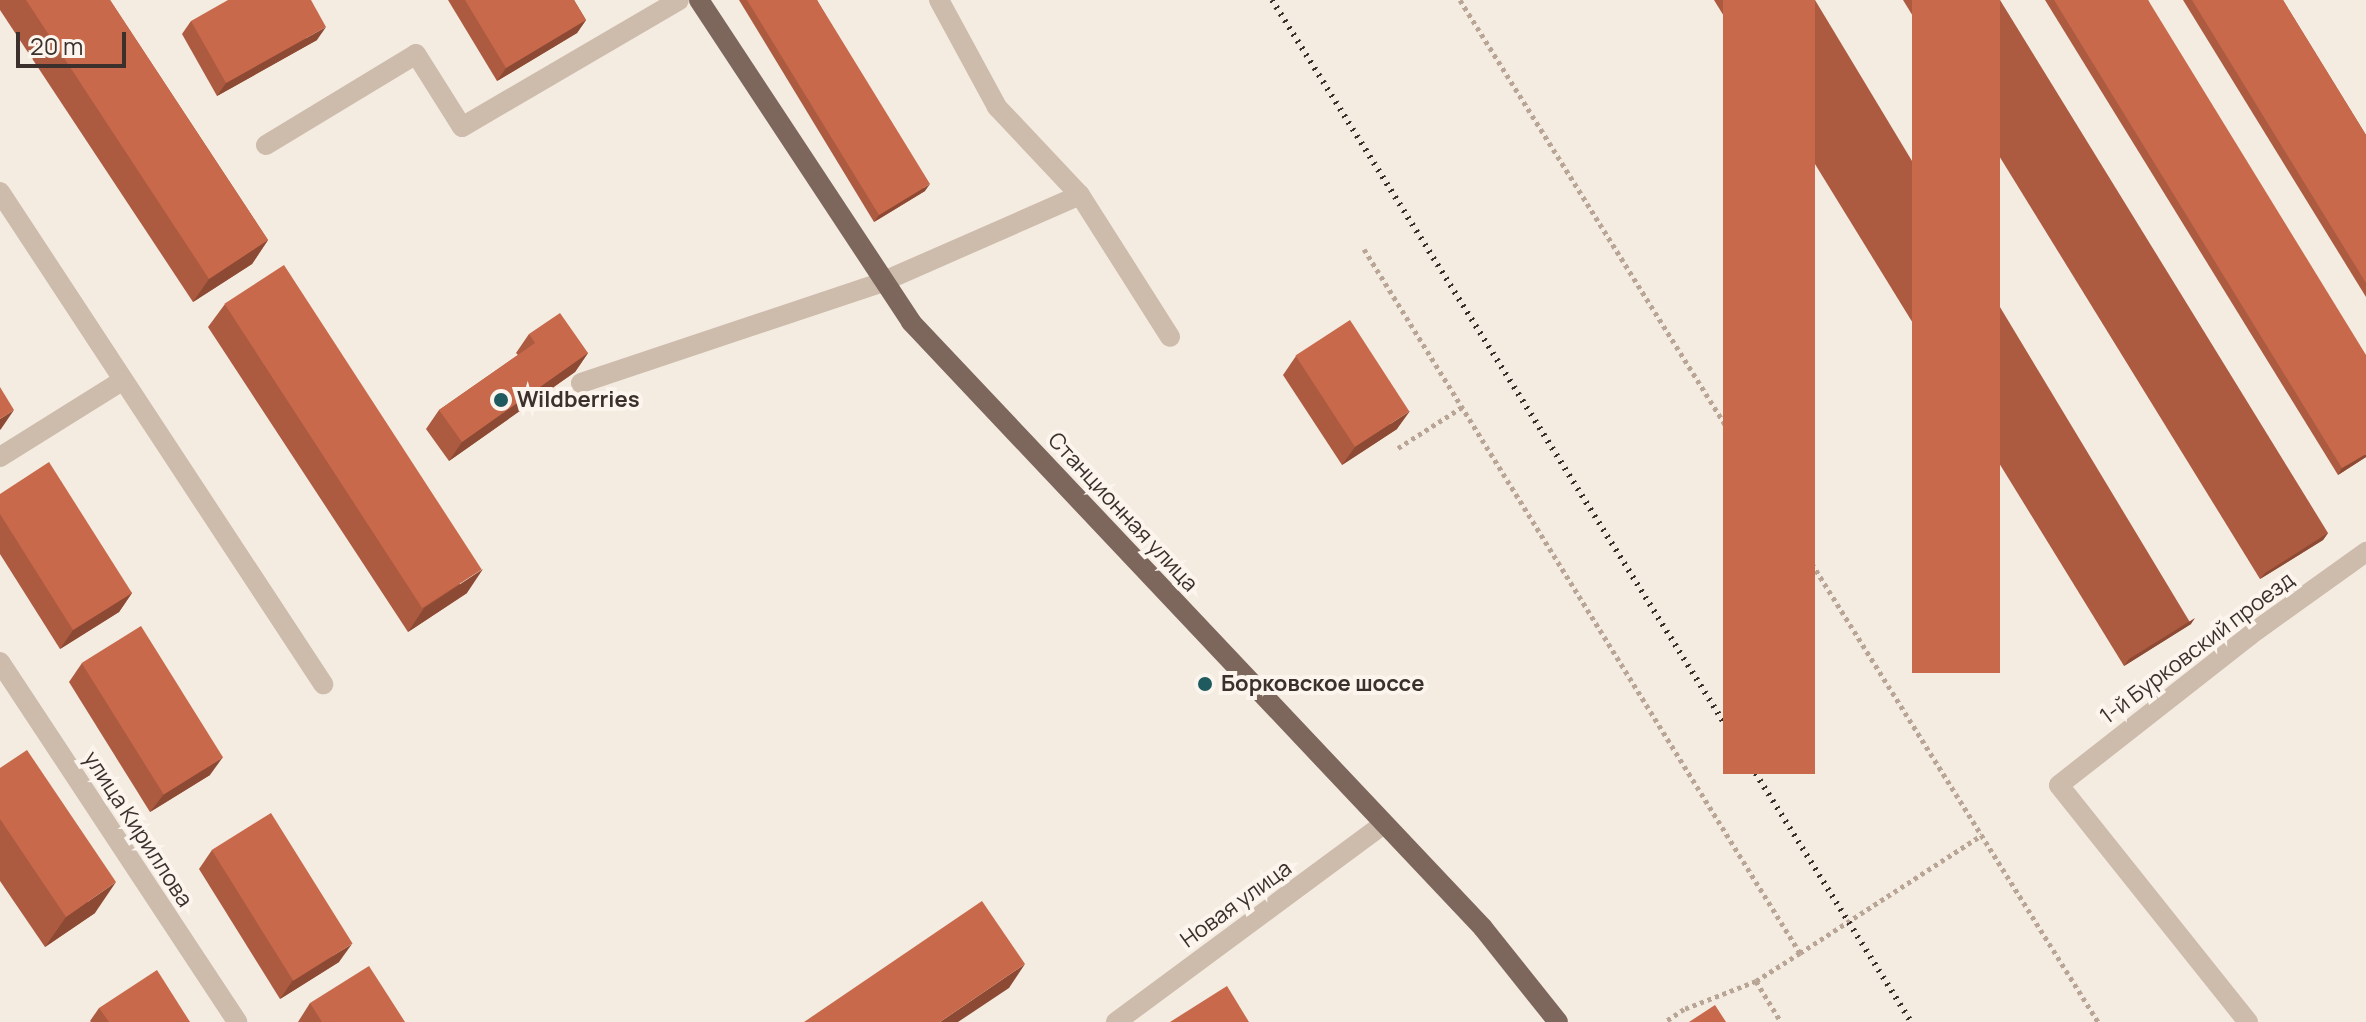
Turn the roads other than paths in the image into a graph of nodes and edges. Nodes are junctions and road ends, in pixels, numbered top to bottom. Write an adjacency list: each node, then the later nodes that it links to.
1 (679, 0): 4 (street)
2 (699, 0): 7 (main road, Станционная улица)
3 (939, 0): 6 (street)
4 (266, 145)
5 (0, 192): 9 (street)
6 (1080, 195): 7 (street); 8 (street)
7 (882, 282): 10 (street); 15 (main road, Станционная улица)
8 (1170, 337)
9 (123, 380): 11 (street); 14 (street)
10 (581, 383)
11 (0, 457)
12 (2366, 552): 19 (street, 1-й Бурковский проезд)
13 (0, 662): 16 (street, улица Кириллова)
14 (323, 684)
15 (1384, 824): 17 (street, Новая улица); 18 (main road, Станционная улица)
16 (237, 1022)
17 (1116, 1022)
18 (1558, 1022)
19 (2248, 1022)

